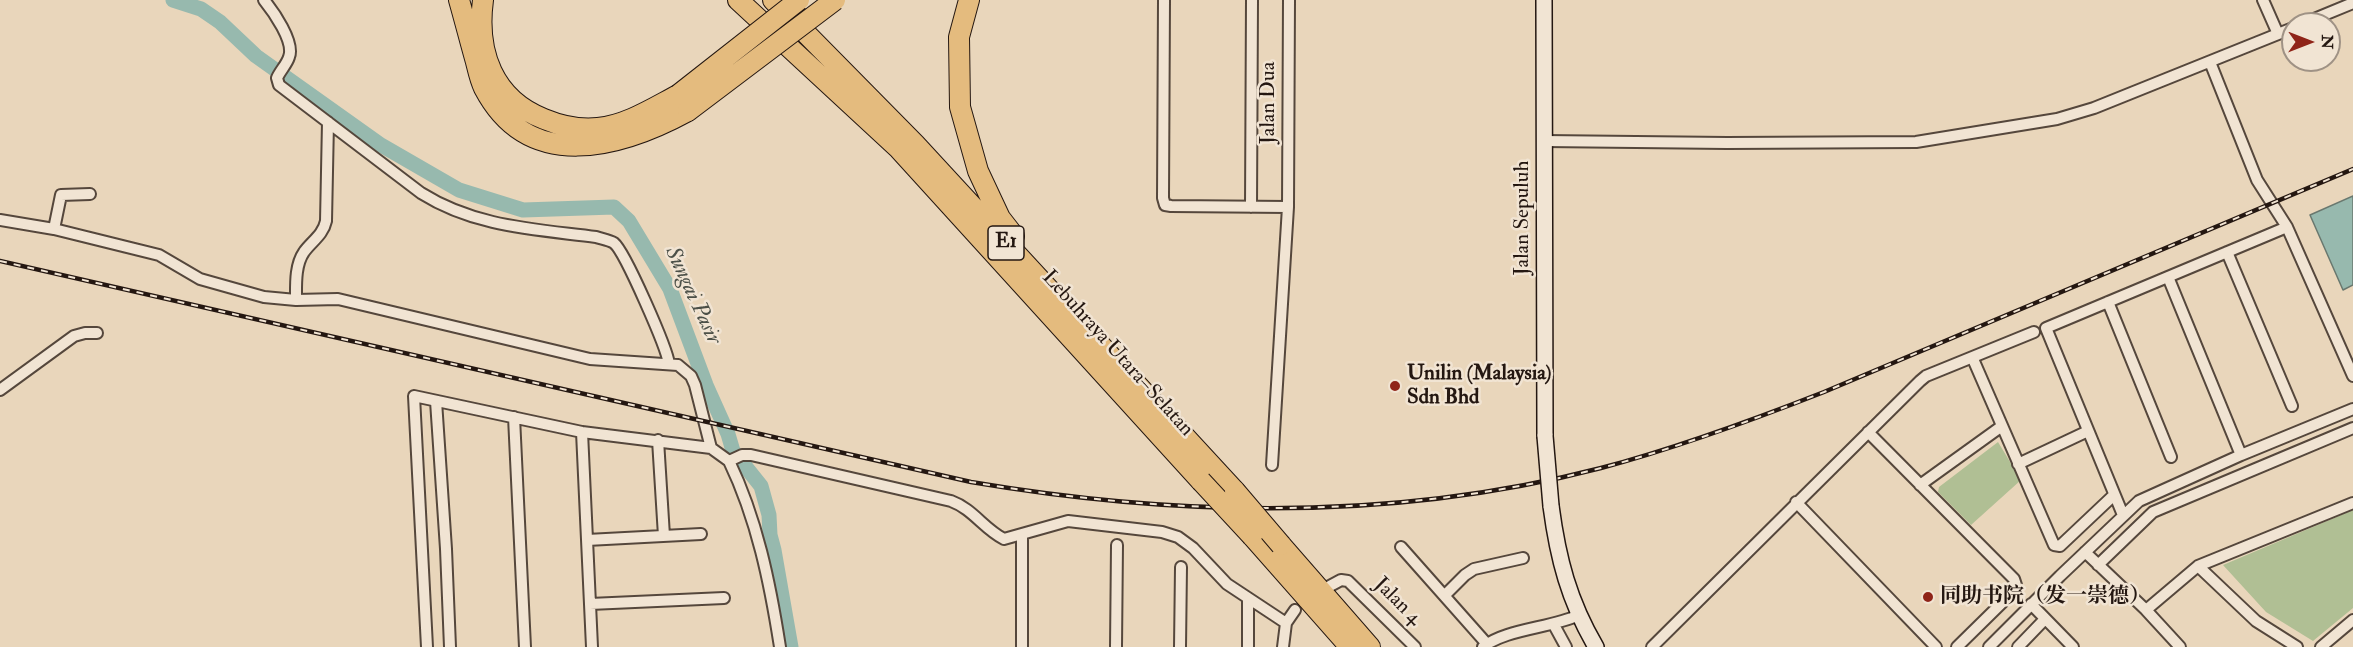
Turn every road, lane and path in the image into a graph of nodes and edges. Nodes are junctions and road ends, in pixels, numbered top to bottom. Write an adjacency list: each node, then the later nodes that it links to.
1 (264, 0): 20 (street)
2 (459, 0): 19 (highway)
3 (483, 0): 19 (highway)
4 (738, 0): 93 (highway, Lebuhraya Utara–Selatan / E1, bridge)
5 (772, 0): 54 (highway, Lebuhraya Utara–Selatan / E1)
6 (799, 0): 19 (highway, bridge)
7 (835, 0): 19 (highway, bridge)
8 (969, 0): 54 (highway)
9 (1164, 0): 23 (street)
10 (1252, 0): 23 (street)
11 (1289, 0): 24 (street, Jalan Dua)
12 (1544, 0): 21 (main road, Jalan Sepuluh)
13 (2263, 0): 17 (street)
14 (2353, 3): 15 (street)
15 (2331, 12)
16 (2281, 33): 17 (street)
17 (2278, 34): 18 (street)
18 (2210, 62): 21 (street); 26 (street)
19 (683, 103)
20 (328, 122): 30 (street); 35 (street)
21 (1544, 141): 78 (main road, Jalan Sepuluh, bridge)
22 (90, 194): 27 (street)
23 (1251, 207): 24 (street)
24 (1288, 207): 53 (street, Jalan Dua)
25 (0, 220): 27 (street)
26 (2287, 227): 28 (street); 36 (street)
27 (54, 230): 30 (street)
28 (2227, 252): 29 (street); 39 (street)
29 (2168, 277): 31 (street); 49 (street)
30 (296, 300): 35 (street)
31 (2108, 302): 44 (street); 50 (street)
32 (2034, 332): 34 (street)
33 (97, 333): 37 (street)
34 (1973, 358): 42 (street); 46 (street)
35 (669, 363): 48 (street)
36 (2353, 376)
37 (0, 390)
38 (436, 401): 41 (street); 83 (street); 84 (street)
39 (2292, 406)
40 (2353, 409): 49 (street)
41 (514, 417): 45 (street); 85 (street)
42 (2002, 426): 52 (street); 55 (street)
43 (2353, 428): 68 (street)
44 (2088, 431): 52 (street); 56 (street)
45 (582, 432): 47 (street); 63 (street)
46 (1868, 432): 55 (street); 57 (street)
47 (658, 440): 48 (street); 62 (street)
48 (711, 448): 51 (street)
49 (2241, 455): 59 (street)
50 (2171, 457)
51 (735, 458): 61 (street); 87 (street)
52 (2018, 464): 56 (street)
53 (1272, 465)
54 (1228, 484): 94 (highway, Lebuhraya Utara–Selatan / E1, bridge)
55 (1920, 485): 100 (street)
56 (2114, 495): 59 (street)
57 (1796, 502): 98 (street); 99 (street)
58 (2353, 503): 69 (street)
59 (2123, 516): 66 (street)
60 (701, 534): 62 (street)
61 (1022, 535): 74 (street); 88 (street)
62 (664, 536): 63 (street)
63 (587, 540): 75 (street)
64 (1117, 545): 89 (street)
65 (1401, 547): 72 (street)
66 (2085, 552): 68 (street); 76 (street)
67 (1523, 558): 72 (street)
68 (2098, 565): 77 (street)
69 (2198, 566): 77 (street); 105 (street)
70 (1181, 567): 90 (street)
71 (1331, 587): 95 (street, Jalan 4)
72 (1445, 595): 82 (street)
73 (724, 598): 75 (street)
74 (1248, 598): 91 (street); 92 (street)
75 (590, 604): 86 (street)
76 (2031, 604): 79 (street); 101 (street)
77 (2146, 610): 104 (street)
78 (1579, 615): 81 (street); 97 (main road, Jalan Sepuluh)
79 (2045, 619): 102 (street); 103 (street)
80 (2353, 620): 106 (street)
81 (1554, 625): 82 (street); 96 (street)
82 (1485, 645)
83 (428, 647)
84 (450, 647)
85 (525, 647)
86 (592, 647)
87 (780, 647)
88 (1022, 647)
89 (1116, 647)
90 (1180, 647)
91 (1248, 647)
92 (1283, 647)
93 (1350, 647)
94 (1370, 647)
95 (1415, 647)
96 (1566, 647)
97 (1596, 647)
98 (1652, 647)
99 (1936, 647)
100 (1957, 647)
101 (1989, 647)
102 (2018, 647)
103 (2073, 647)
104 (2181, 647)
105 (2297, 647)
106 (2321, 647)

